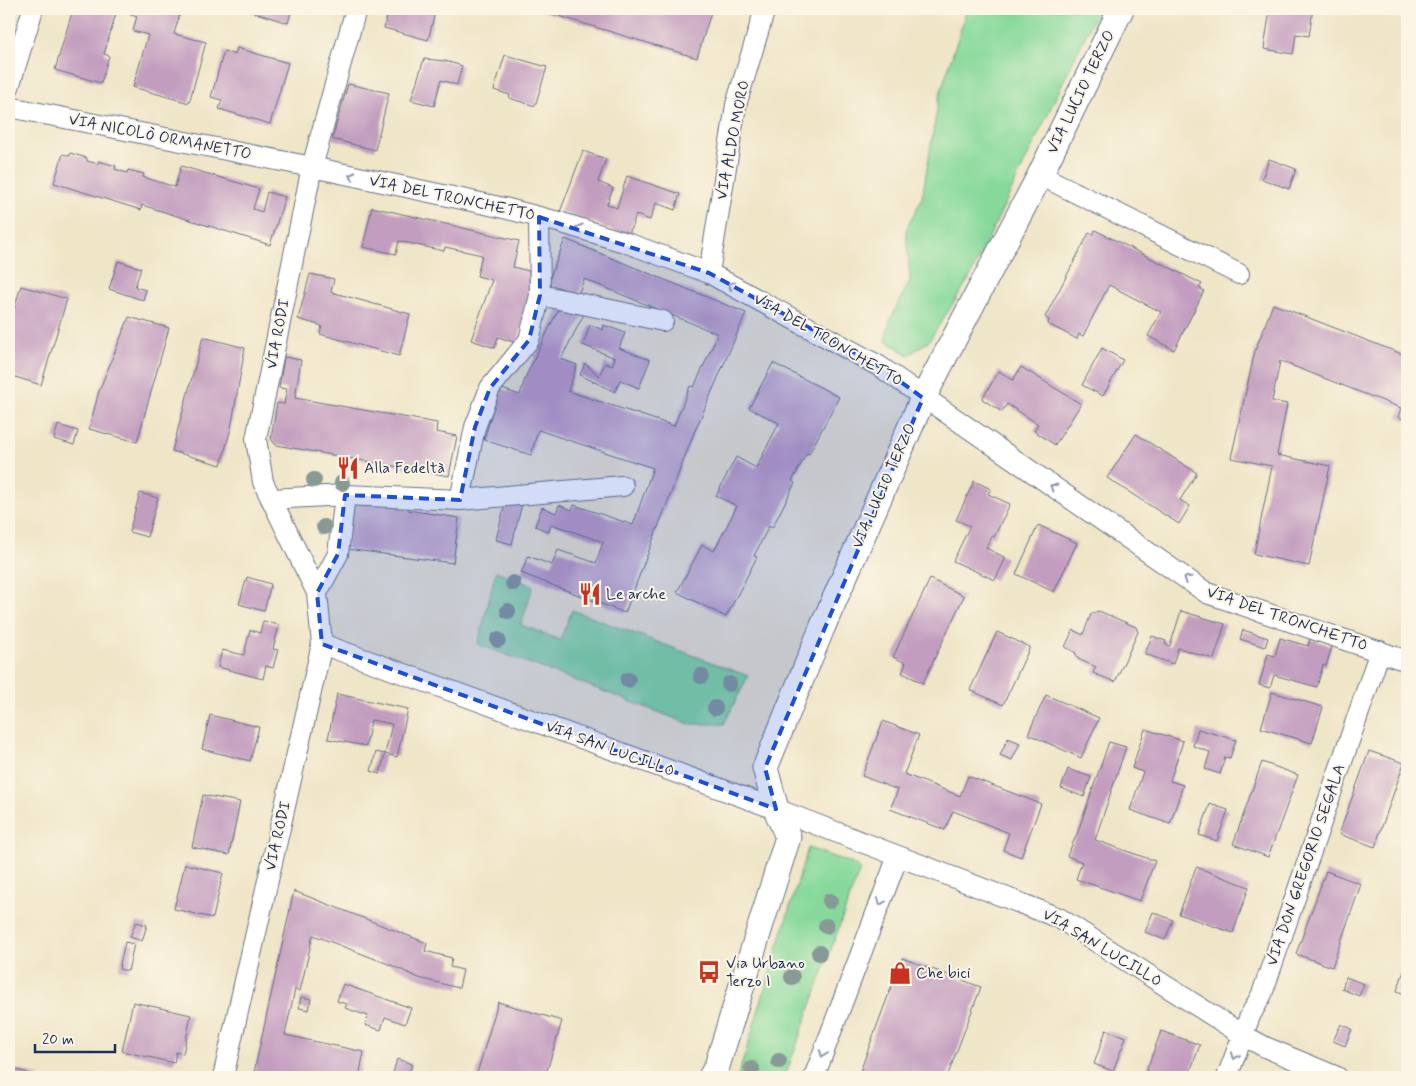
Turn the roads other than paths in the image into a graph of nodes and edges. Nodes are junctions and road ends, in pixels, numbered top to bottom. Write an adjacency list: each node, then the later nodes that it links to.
1 (33, 9): 5 (street)
2 (356, 9): 7 (street, VIA RODI)
3 (765, 9): 10 (street, VIA ALDO MORO)
4 (1121, 9): 8 (street, VIA LUCIO TERZO)
5 (9, 87)
6 (9, 107): 7 (street, VIA NICOLÒ ORMANETTO)
7 (312, 167): 9 (street, VIA DEL TRONCHETTO, one-way to 7); 17 (street, VIA RODI)
8 (1040, 175): 11 (street); 14 (street, VIA LUCIO TERZO)
9 (539, 217): 10 (street, VIA DEL TRONCHETTO, one-way to 9); 12 (street)
10 (709, 273): 14 (street, VIA DEL TRONCHETTO, one-way to 10)
11 (1239, 274)
12 (540, 295): 13 (street); 18 (street)
13 (664, 321)
14 (923, 398): 21 (street, VIA DEL TRONCHETTO, one-way to 14); 23 (street, VIA LUCIO TERZO)
15 (623, 486): 18 (street)
16 (345, 495): 17 (street); 18 (street); 19 (street)
17 (271, 499): 19 (street, VIA RODI)
18 (460, 500)
19 (317, 593): 20 (street, VIA RODI)
20 (322, 644): 23 (street, VIA SAN LUCILLO); 26 (street, VIA RODI)
21 (1380, 651): 22 (street, VIA DEL TRONCHETTO); 25 (street, VIA DON GREGORIO SEGALA)
22 (1407, 661)
23 (776, 809): 24 (street, VIA SAN LUCILLO); 27 (street, VIA LUCIO TERZO)
24 (898, 856): 25 (street, VIA SAN LUCILLO); 28 (street, one-way to 28)
25 (1243, 1035): 29 (street, VIA DON GREGORIO SEGALA, one-way to 29); 30 (street, VIA SAN LUCILLO)
26 (223, 1077)
27 (711, 1077)
28 (814, 1077)
29 (1227, 1077)
30 (1337, 1077)

